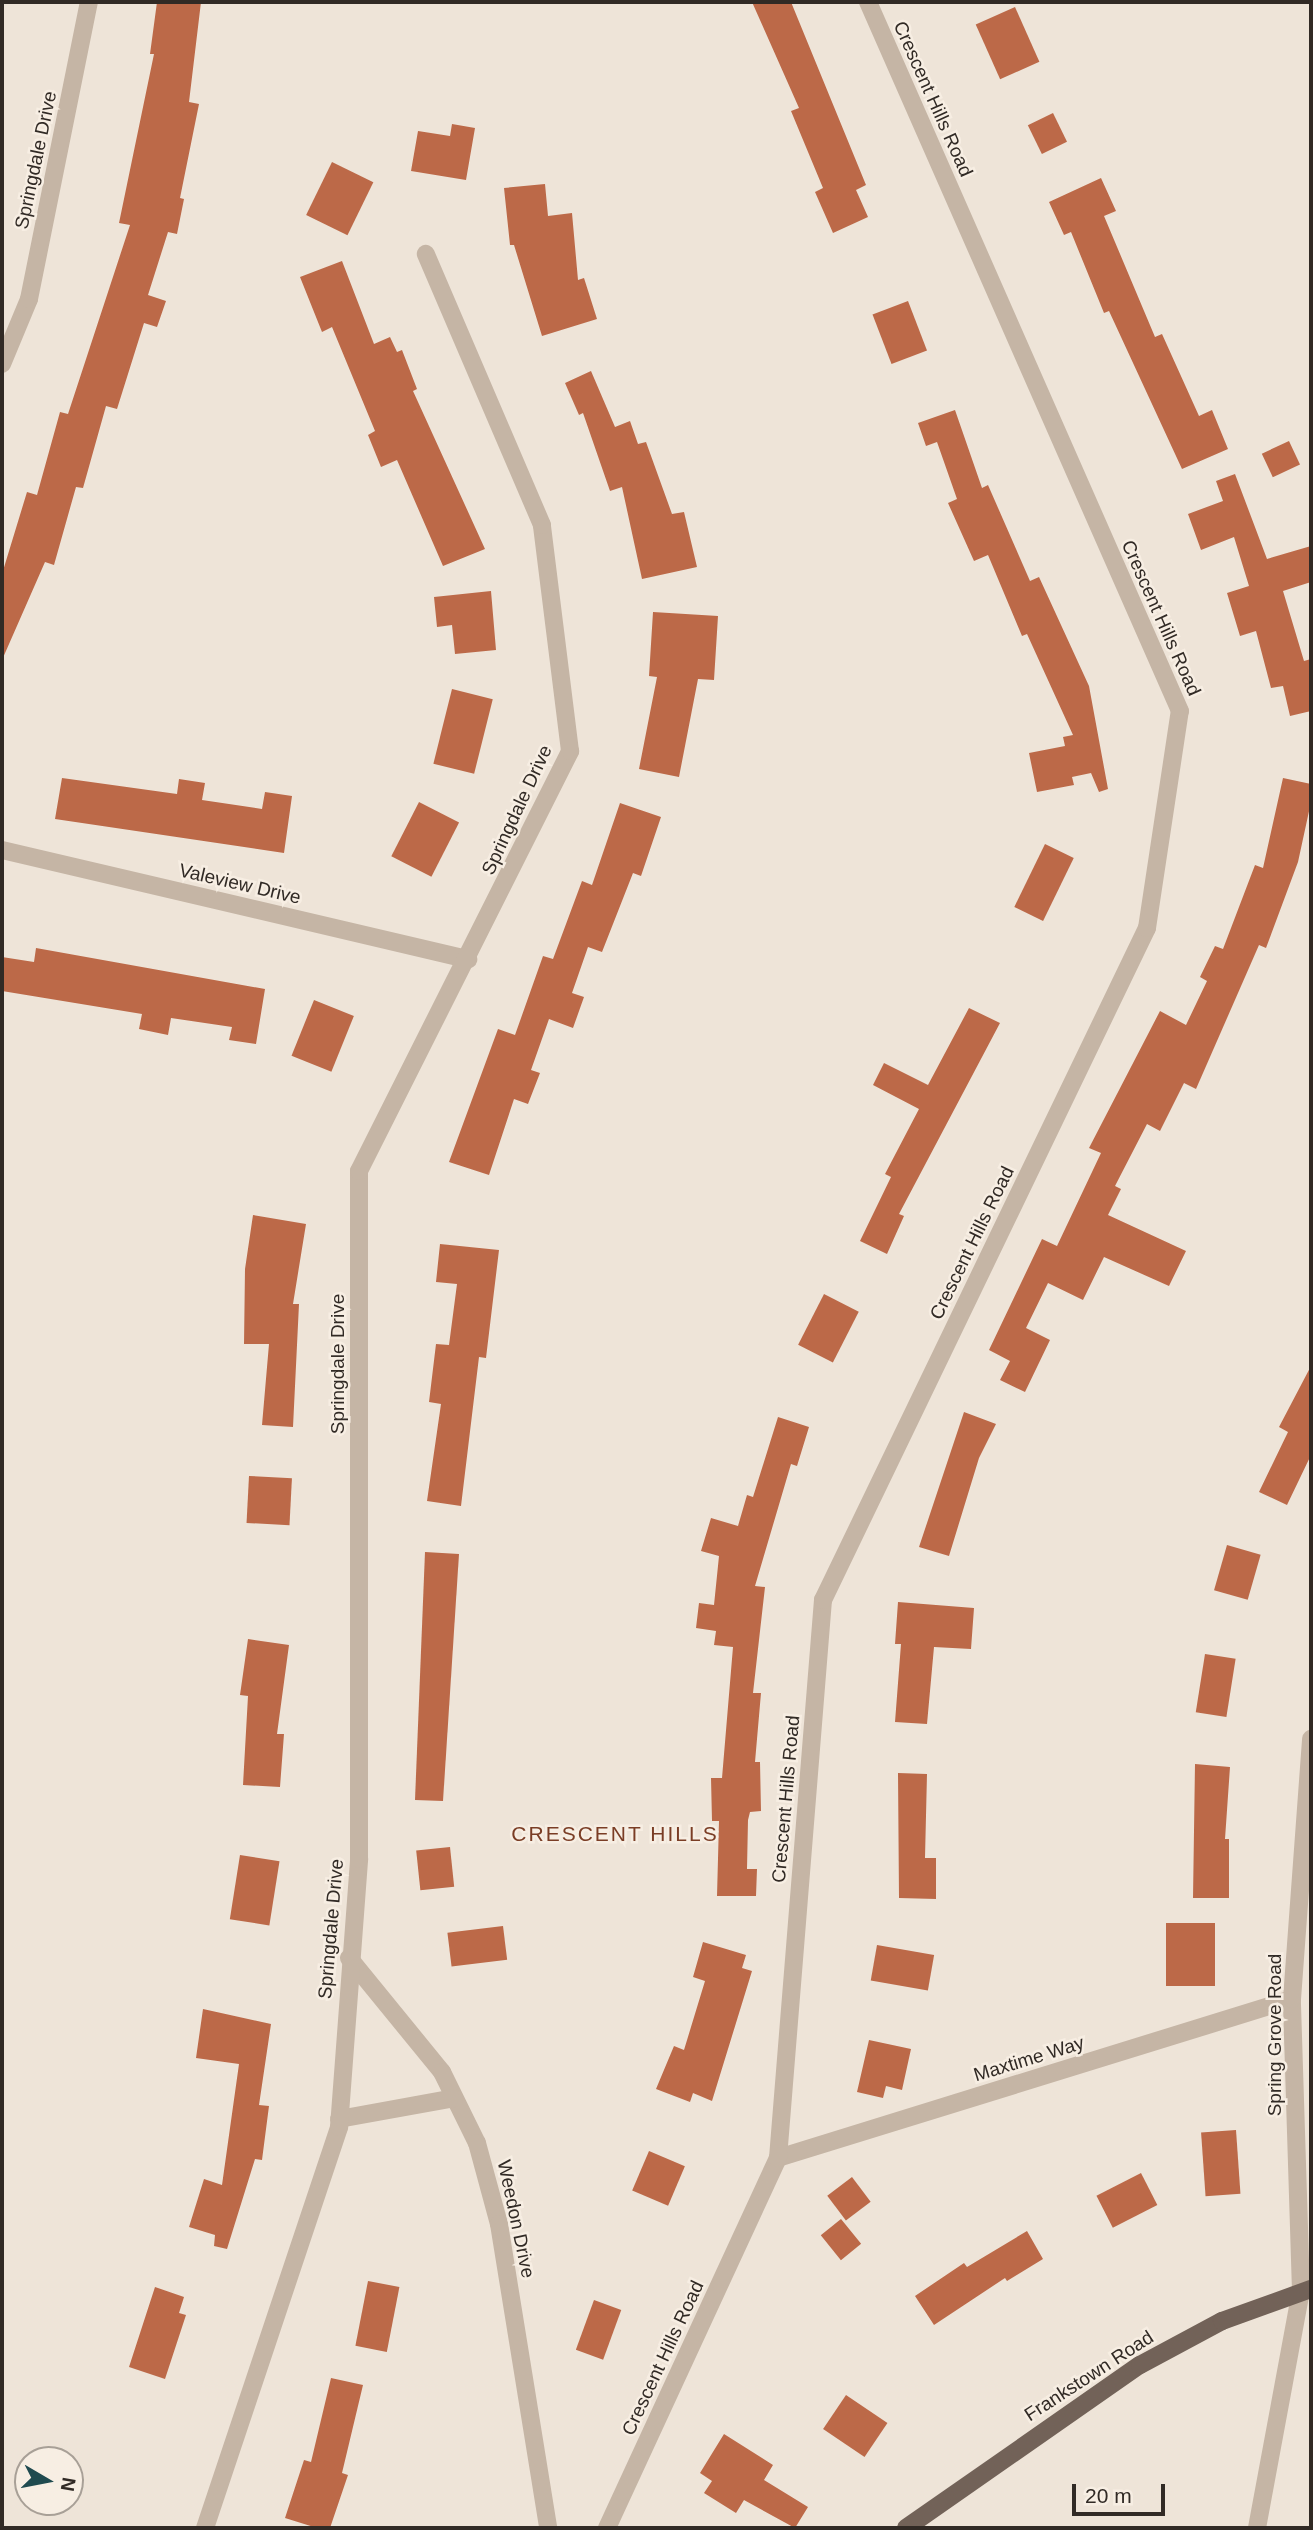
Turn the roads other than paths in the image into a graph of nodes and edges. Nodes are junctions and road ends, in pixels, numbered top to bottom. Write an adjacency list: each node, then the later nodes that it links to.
1 (89, 2): 4 (street, Springdale Drive)
2 (868, 2): 12 (street, Crescent Hills Road)
3 (426, 254): 6 (street, Springdale Drive)
4 (2, 364)
5 (2, 850): 6 (street, Valeview Drive)
6 (468, 959): 8 (street, Springdale Drive)
7 (1311, 1739): 9 (street, Spring Grove Road)
8 (349, 1958): 10 (street, Weedon Drive); 11 (street, Springdale Drive)
9 (1292, 1999): 12 (street, Maxtime Way); 13 (street, Spring Grove Road)
10 (454, 2098): 11 (street); 15 (street, Weedon Drive)
11 (340, 2119): 14 (street, Springdale Drive)
12 (778, 2158): 16 (street, Crescent Hills Road)
13 (1306, 2290): 17 (main road, Frankstown Road); 18 (street, Spring Grove Road)
14 (205, 2528)
15 (548, 2528)
16 (607, 2528)
17 (906, 2528)
18 (1257, 2528)

